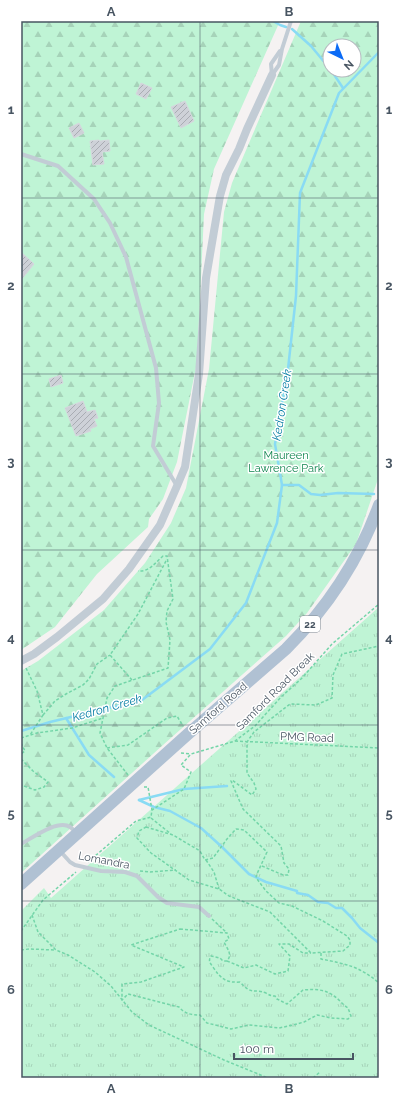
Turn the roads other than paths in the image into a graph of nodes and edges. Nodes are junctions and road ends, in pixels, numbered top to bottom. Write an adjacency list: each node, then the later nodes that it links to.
1 (291, 21): 2 (lane)
2 (282, 49): 3 (lane); 3 (lane)
3 (272, 75): 5 (street)
4 (21, 154): 5 (lane)
5 (178, 486): 7 (street)
6 (379, 504): 8 (main road, Samford Road / 22)
7 (22, 661)
8 (77, 833): 9 (lane); 10 (main road, Samford Road / 22)
9 (21, 844)
10 (59, 850): 11 (main road, Samford Road / 22); 12 (lane, Lomandra)
11 (21, 884)
12 (209, 916)

